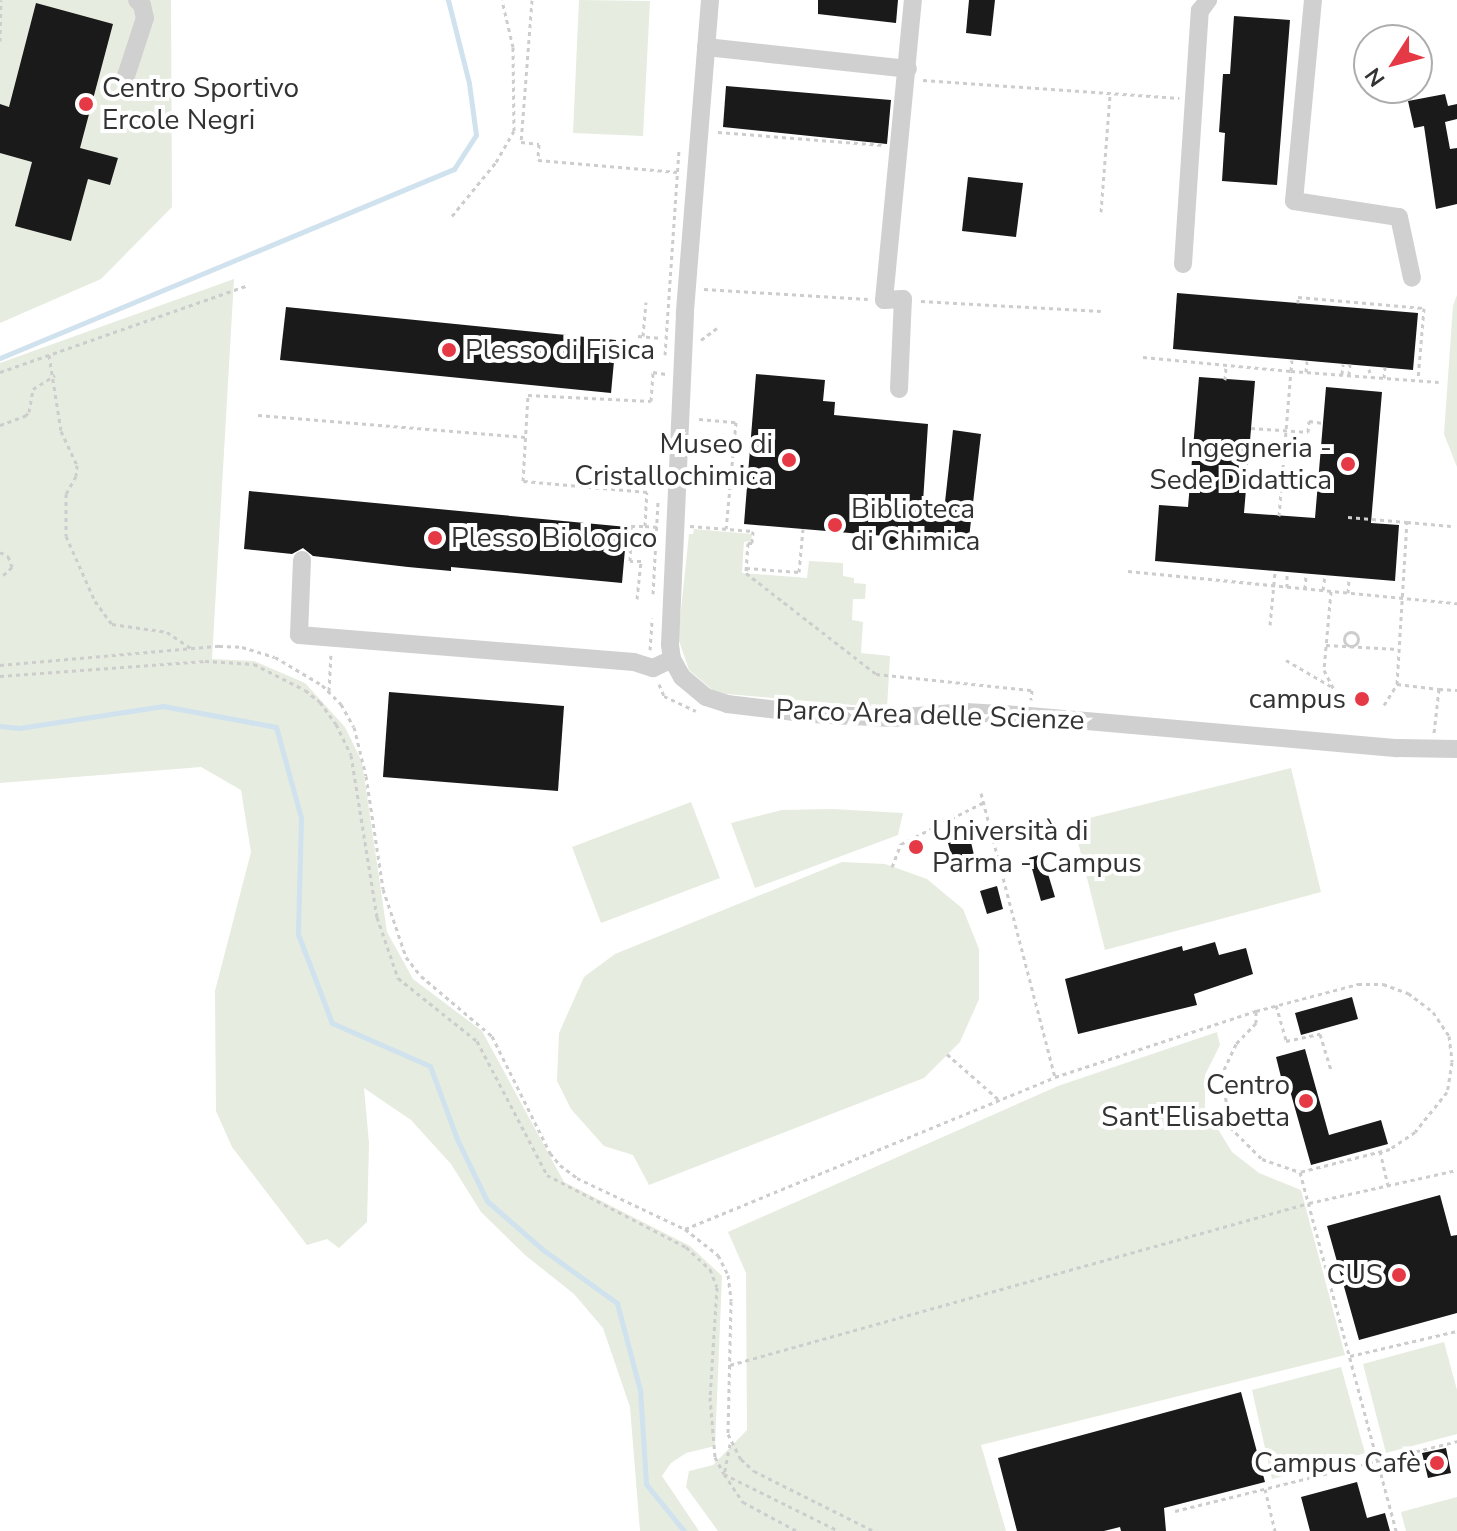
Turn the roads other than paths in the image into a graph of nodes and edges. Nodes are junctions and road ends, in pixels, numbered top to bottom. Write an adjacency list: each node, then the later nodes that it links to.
1 (137, 0): 8 (street)
2 (710, 0): 6 (street)
3 (913, 0): 7 (street)
4 (1208, 0): 9 (street)
5 (1313, 0): 10 (street)
6 (706, 47): 7 (street); 13 (street)
7 (907, 75): 11 (street)
8 (126, 76)
9 (1183, 264)
10 (1412, 278)
11 (899, 389)
12 (302, 560): 13 (street)
13 (672, 659): 15 (street, Parco Area delle Scienze)
14 (1457, 749): 15 (street, Parco Area delle Scienze)
15 (1433, 750): 16 (street, Parco Area delle Scienze)
16 (1457, 758)

